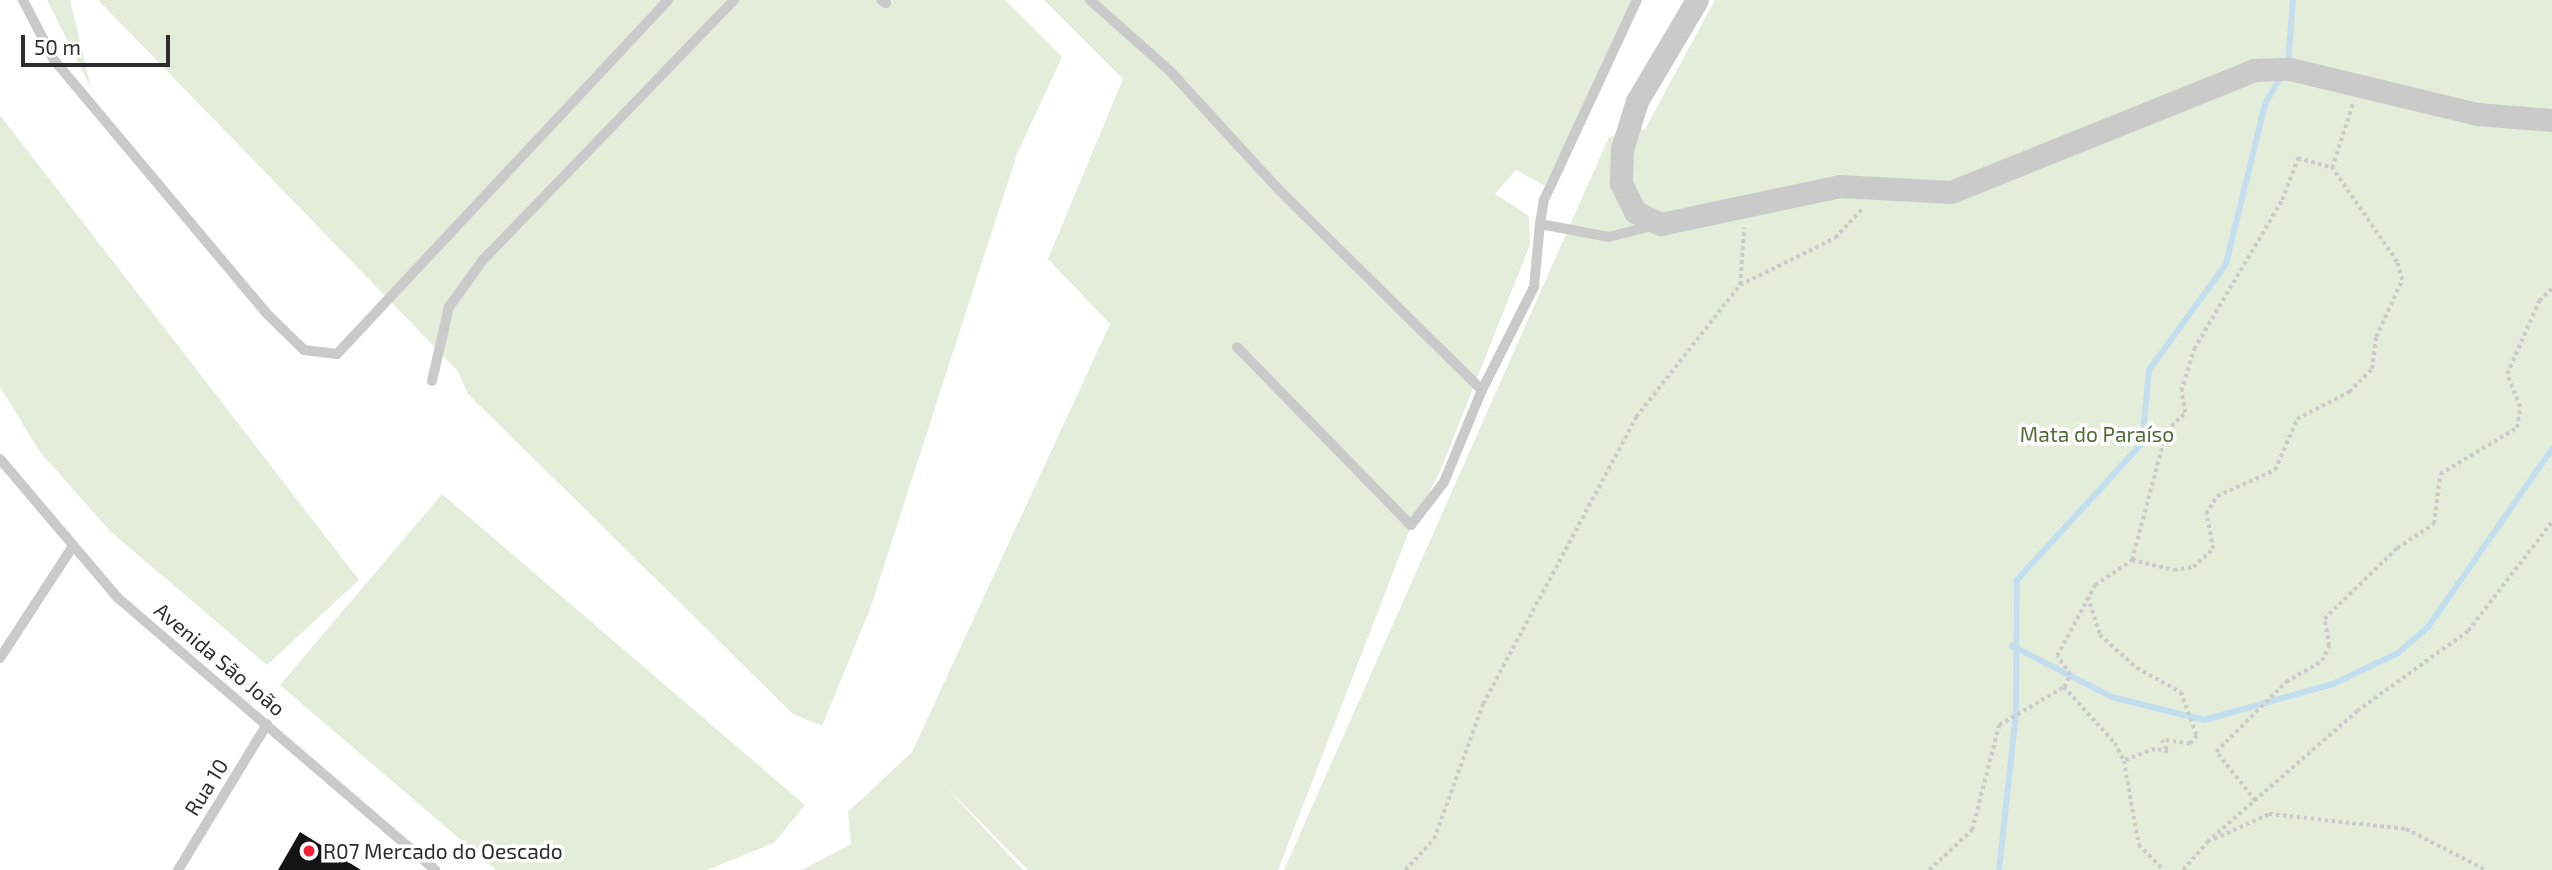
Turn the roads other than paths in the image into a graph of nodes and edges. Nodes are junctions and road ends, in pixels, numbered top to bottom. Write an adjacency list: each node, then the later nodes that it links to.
1 (23, 0): 2 (lane)
2 (668, 0)
3 (734, 0): 11 (lane)
4 (1090, 0): 12 (lane)
5 (1637, 0): 8 (lane)
6 (1697, 0): 9 (street)
7 (2552, 120): 9 (street)
8 (1540, 224): 9 (lane); 12 (lane)
9 (1661, 224)
10 (1237, 346): 12 (lane)
11 (432, 381)
12 (1482, 390)
13 (0, 459): 14 (lane, Avenida São João)
14 (73, 546): 15 (lane); 16 (lane, Avenida São João)
15 (0, 658)
16 (267, 724): 17 (lane, Rua 10); 18 (lane, Avenida São João)
17 (178, 870)
18 (435, 870)

